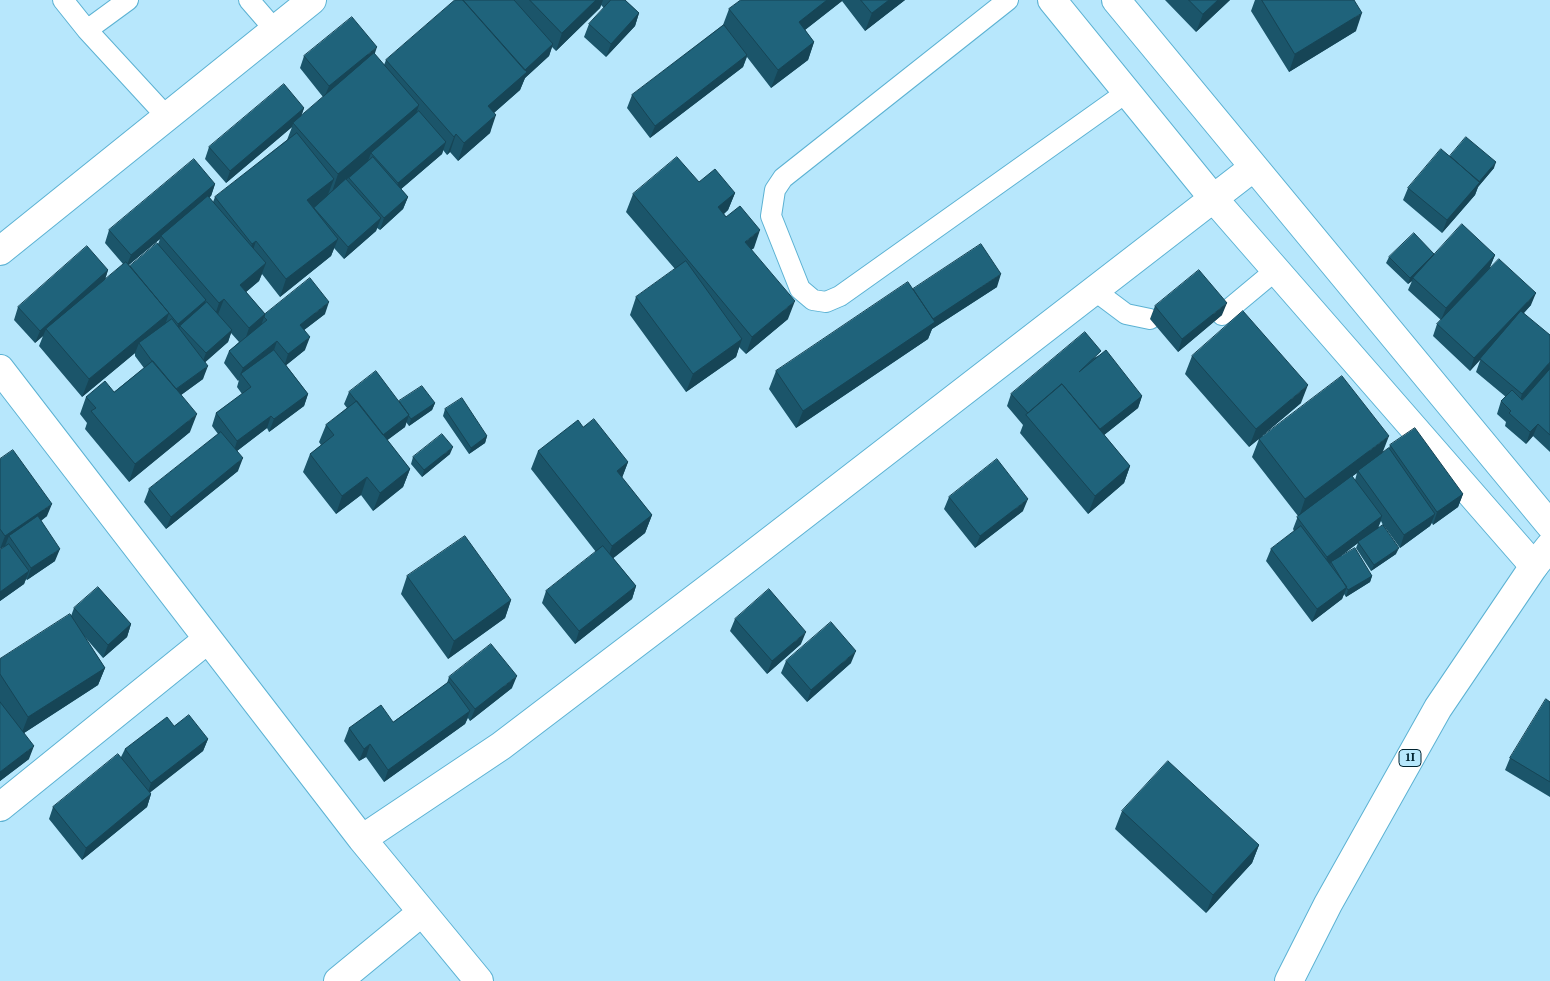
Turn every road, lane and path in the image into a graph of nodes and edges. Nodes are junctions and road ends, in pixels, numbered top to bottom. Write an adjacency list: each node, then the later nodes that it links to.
1 (63, 0): 8 (lane)
2 (128, 0): 8 (lane)
3 (249, 0): 9 (lane)
4 (312, 0): 9 (main road)
5 (1008, 0): 10 (lane)
6 (1052, 0): 10 (main road)
7 (1116, 0): 12 (main road)
8 (87, 30): 11 (lane)
9 (274, 30): 11 (main road)
10 (1127, 92): 13 (main road)
11 (166, 117): 14 (main road)
12 (1254, 167): 13 (main road); 20 (main road)
13 (1212, 198): 15 (main road); 16 (main road)
14 (0, 251)
15 (1276, 270): 17 (lane); 21 (main road)
16 (1094, 290): 18 (lane); 24 (main road)
17 (1222, 315)
18 (1150, 319)
19 (0, 369): 22 (main road)
20 (1550, 525)
21 (1542, 556): 28 (main road, 1I)
22 (208, 639): 23 (main road); 24 (main road)
23 (0, 807)
24 (362, 839): 25 (main road)
25 (422, 912): 26 (main road); 27 (main road)
26 (338, 981)
27 (479, 981)
28 (1289, 981)

